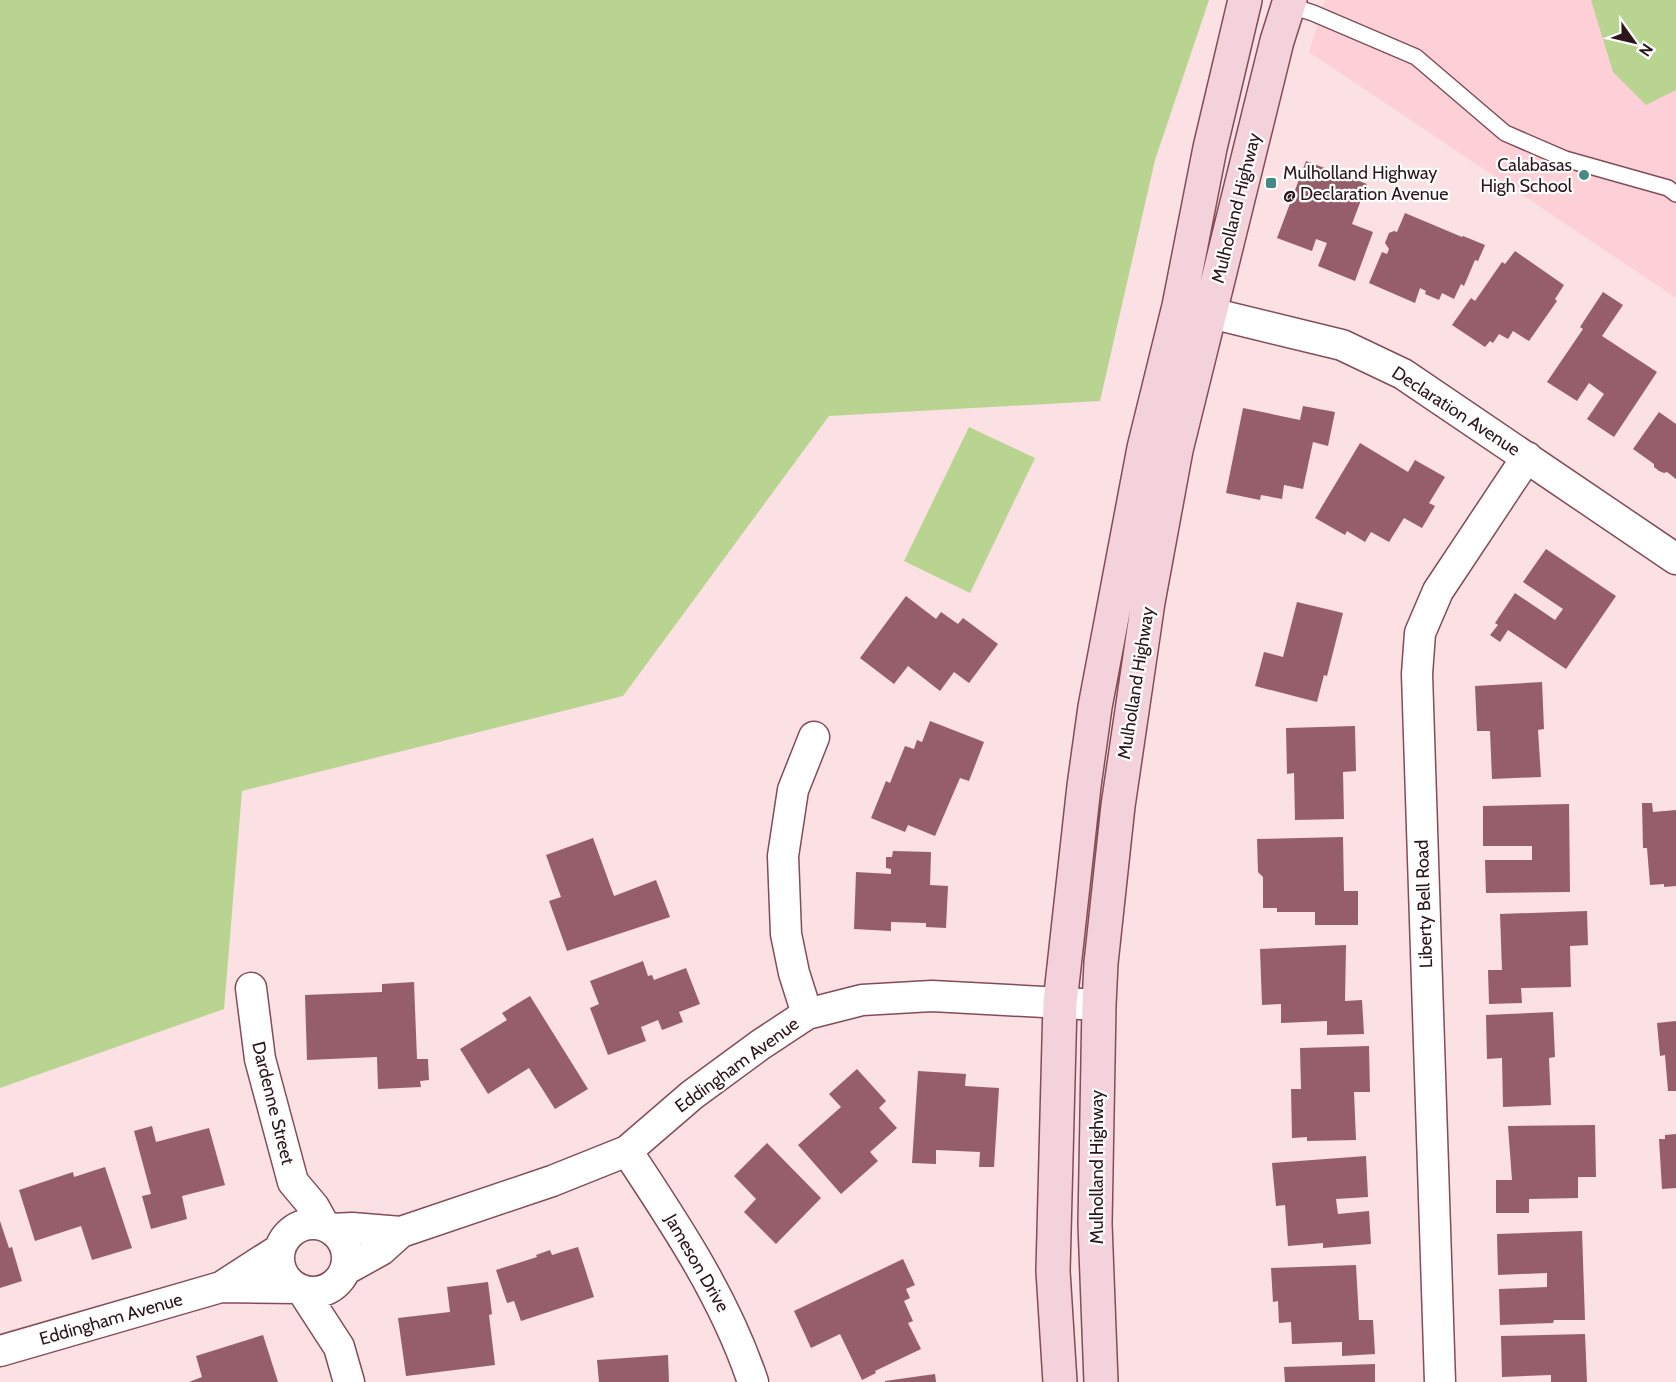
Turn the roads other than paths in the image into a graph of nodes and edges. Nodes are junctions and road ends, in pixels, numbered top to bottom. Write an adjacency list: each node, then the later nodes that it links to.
1 (1245, 0): 4 (main road, Mulholland Highway)
2 (1284, 2): 3 (lane); 5 (main road, Mulholland Highway)
3 (1676, 194)
4 (1179, 306): 5 (street, Declaration Avenue); 10 (main road, Mulholland Highway)
5 (1211, 312): 6 (street, Declaration Avenue); 11 (main road, Mulholland Highway)
6 (1527, 457): 7 (street, Declaration Avenue); 27 (street, Liberty Bell Road)
7 (1676, 559)
8 (814, 737): 12 (street)
9 (251, 988): 14 (street, Dardenne Street)
10 (1060, 1003): 11 (street, Eddingham Avenue); 12 (street, Eddingham Avenue); 25 (main road, Mulholland Highway)
11 (1099, 1005): 26 (main road, Mulholland Highway)
12 (807, 1014): 13 (street, Eddingham Avenue)
13 (627, 1151): 16 (street, Eddingham Avenue); 24 (street, Jameson Drive)
14 (293, 1182): 15 (street, Dardenne Street); 17 (street, Dardenne Street)
15 (327, 1227): 16 (street, Eddingham Avenue); 17 (street); 18 (street)
16 (401, 1232): 18 (street, Eddingham Avenue)
17 (283, 1243): 19 (street, Eddingham Avenue); 20 (street)
18 (344, 1273): 20 (street); 21 (street)
19 (221, 1287): 20 (street, Eddingham Avenue); 22 (street, Eddingham Avenue)
20 (300, 1289): 21 (street)
21 (339, 1347): 23 (street)
22 (0, 1351)
23 (349, 1382)
24 (753, 1382)
25 (1060, 1382)
26 (1101, 1382)
27 (1440, 1382)

